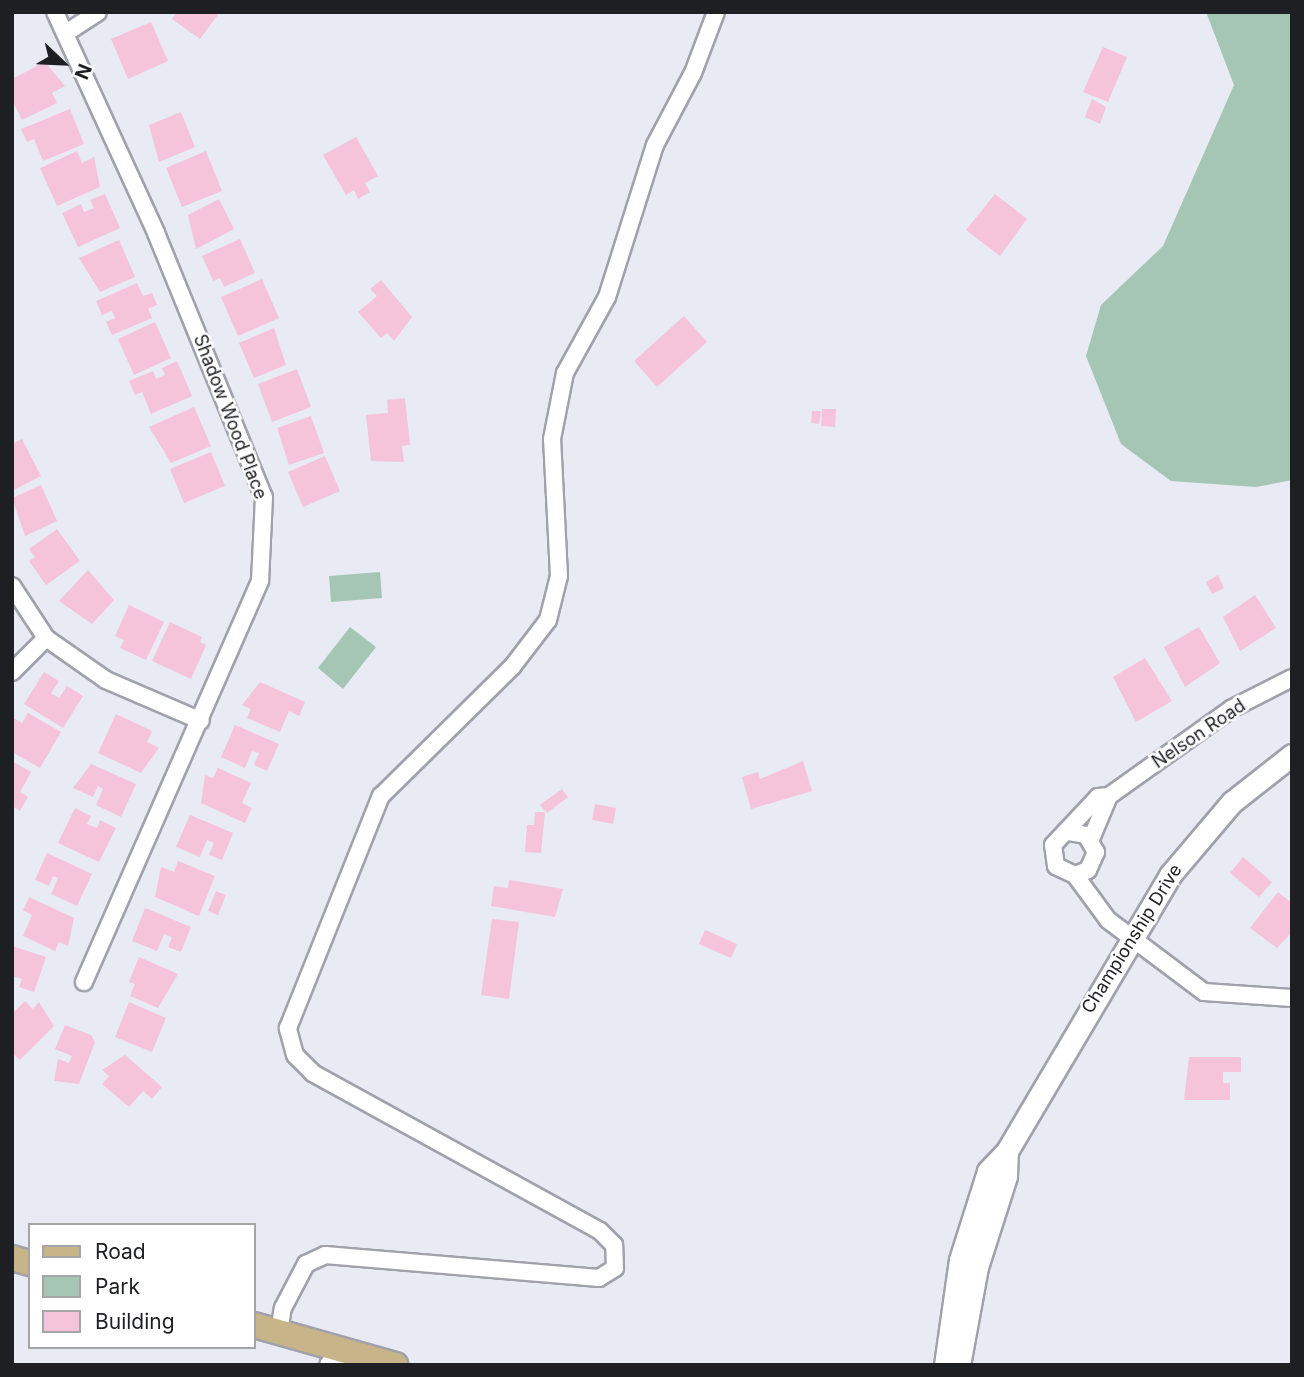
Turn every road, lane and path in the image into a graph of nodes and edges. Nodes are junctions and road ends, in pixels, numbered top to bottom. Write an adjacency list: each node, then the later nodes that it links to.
1 (55, 12): 4 (street, Shadow Wood Place)
2 (98, 12): 4 (street)
3 (716, 12): 20 (street)
4 (66, 33): 9 (street, Shadow Wood Place)
5 (12, 586): 6 (street)
6 (46, 638): 7 (street); 9 (street)
7 (12, 672)
8 (1292, 678): 11 (street, Nelson Road)
9 (201, 721): 16 (street, Shadow Wood Place)
10 (1292, 755): 15 (street, Championship Drive)
11 (1109, 796): 12 (street, Nelson Road); 13 (street)
12 (1069, 832): 13 (street); 14 (street, Nelson Road)
13 (1091, 839): 14 (street)
14 (1075, 875): 15 (street, Nelson Road)
15 (1130, 937): 17 (street, Nelson Road); 18 (street, Championship Drive)
16 (84, 982)
17 (1292, 998)
18 (1007, 1151): 23 (street, Championship Drive); 24 (street, Championship Drive)
19 (256, 1326): 20 (main road)
20 (279, 1332): 21 (main road)
21 (339, 1360): 22 (main road)
22 (395, 1365)
23 (945, 1365)
24 (959, 1365)

